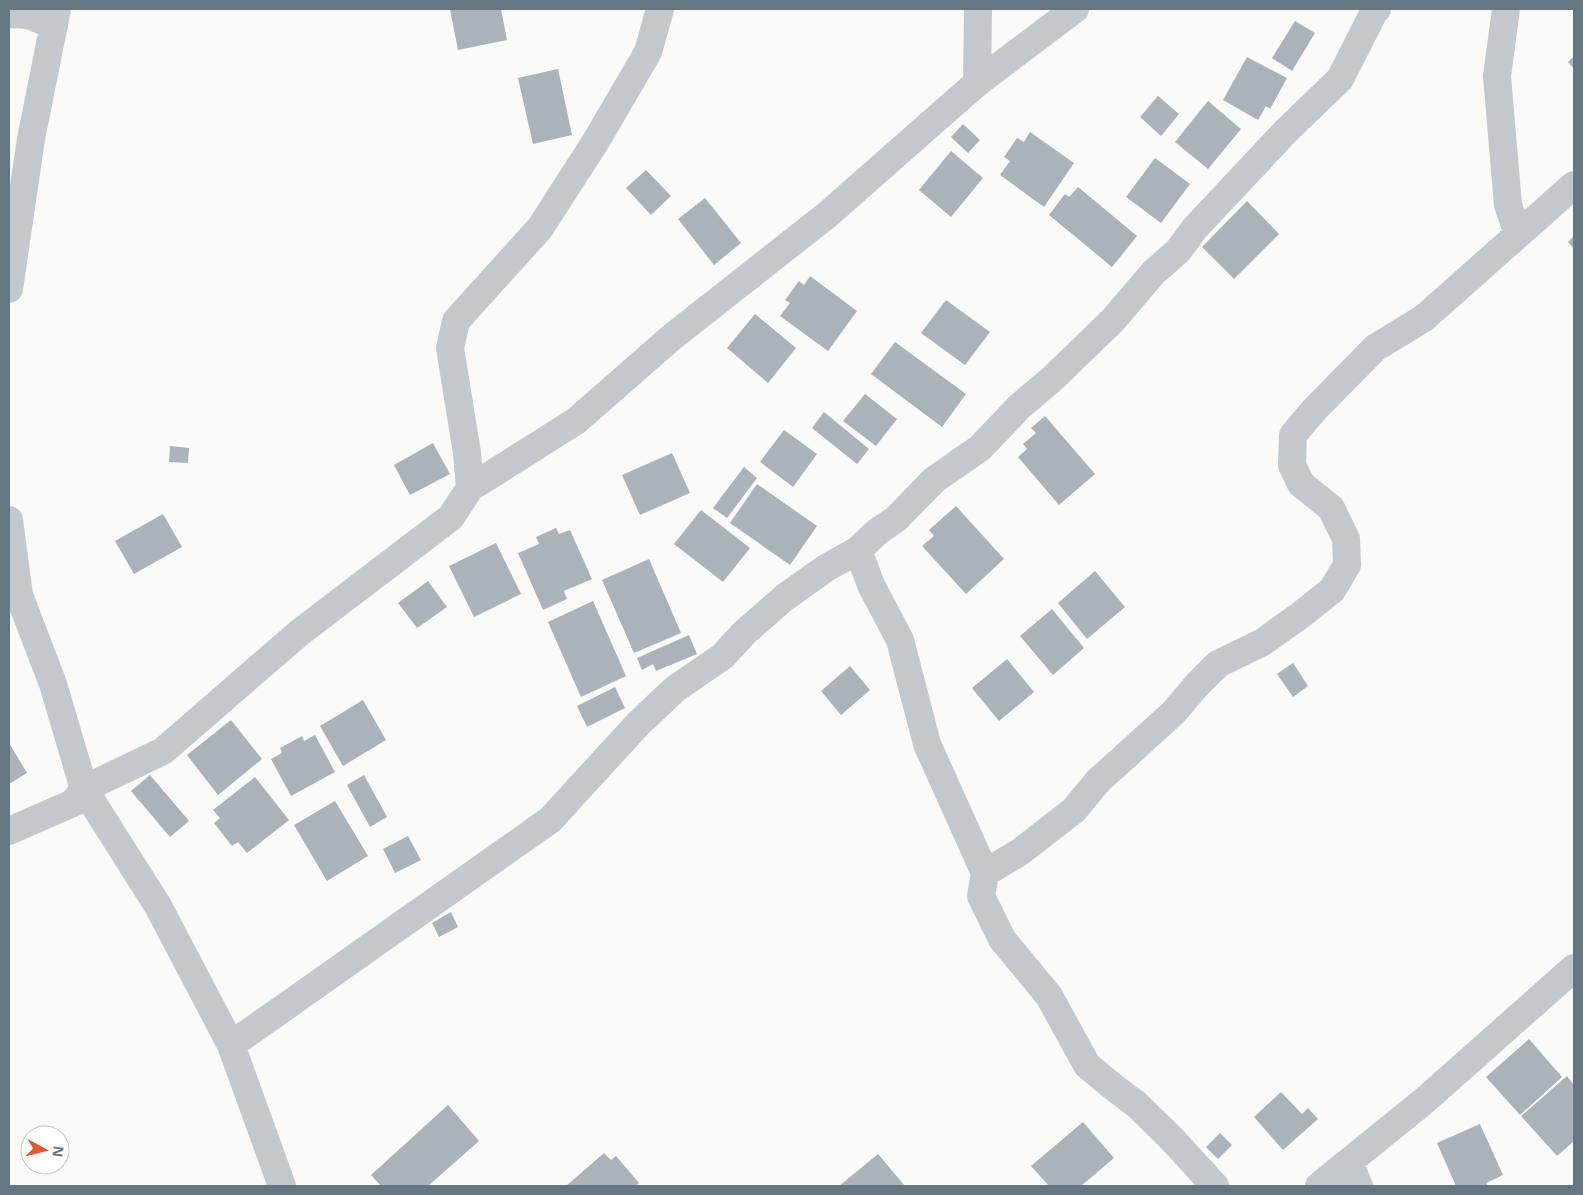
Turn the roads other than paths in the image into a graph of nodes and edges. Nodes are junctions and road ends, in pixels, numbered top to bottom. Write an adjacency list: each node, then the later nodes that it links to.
1 (660, 9): 12 (street)
2 (978, 9): 8 (street)
3 (1075, 9): 8 (street)
4 (1377, 9): 14 (street)
5 (1506, 9): 10 (street)
6 (9, 14): 7 (street)
7 (56, 17): 11 (street)
8 (977, 83): 12 (street)
9 (1574, 185): 10 (street)
10 (1518, 234): 17 (street)
11 (9, 289)
12 (470, 488): 15 (street)
13 (9, 520): 15 (street)
14 (858, 550): 17 (street); 19 (street)
15 (84, 790): 16 (street); 19 (street)
16 (9, 831)
17 (985, 873): 22 (street)
18 (1574, 968): 20 (street)
19 (230, 1045): 21 (street)
20 (1354, 1174): 23 (street)
21 (282, 1186)
22 (1215, 1186)
23 (1319, 1186)

